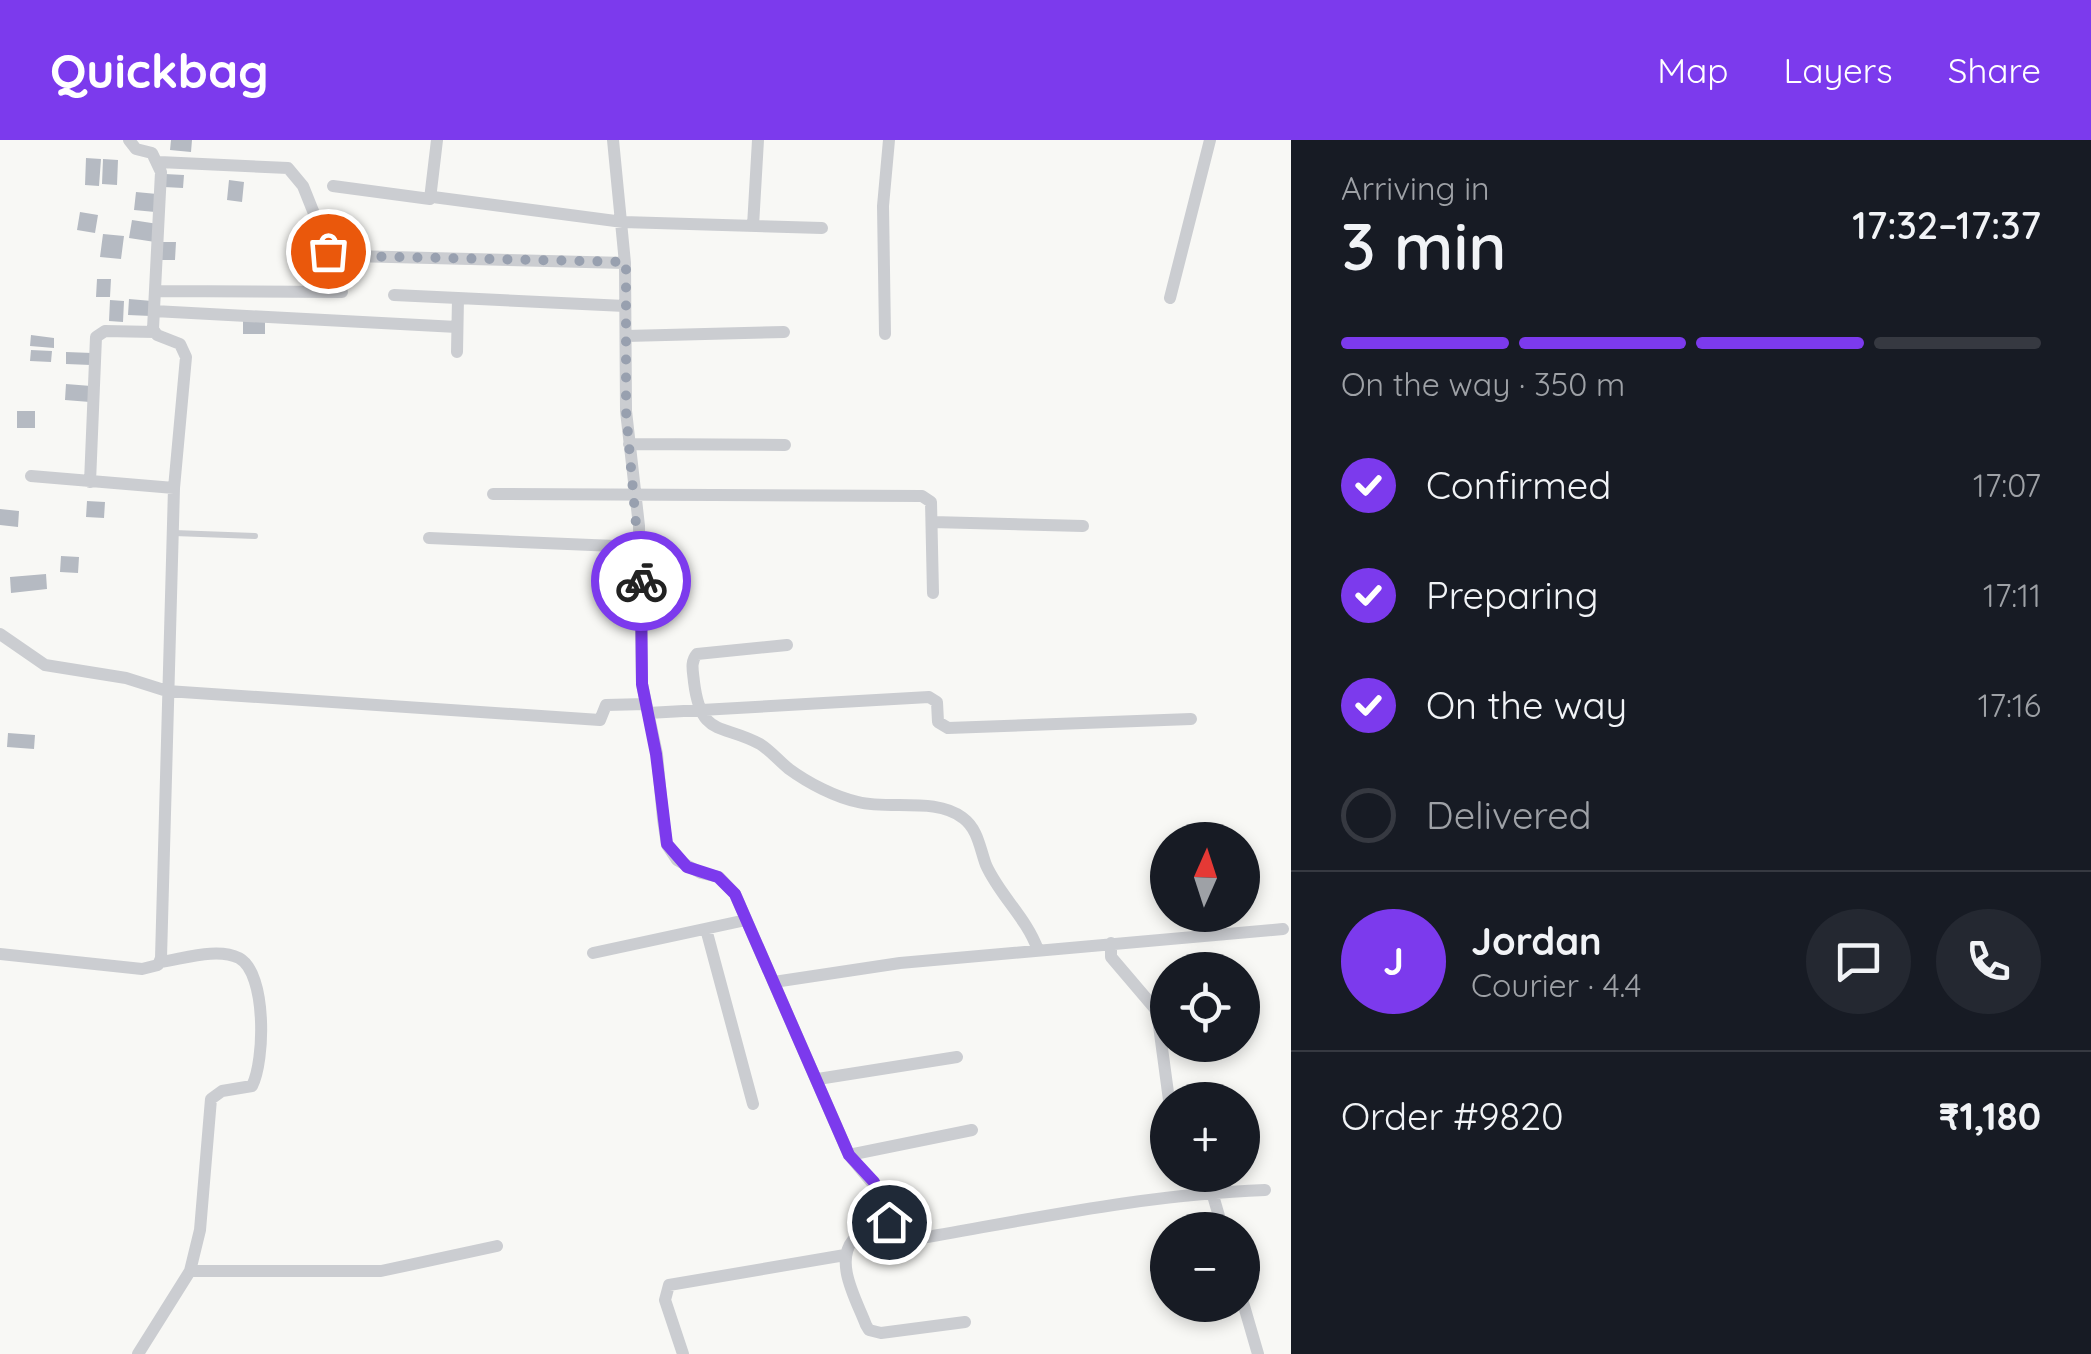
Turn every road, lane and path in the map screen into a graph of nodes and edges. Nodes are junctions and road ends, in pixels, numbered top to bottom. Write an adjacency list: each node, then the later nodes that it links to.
1 (129, 140): 7 (street)
2 (436, 140): 9 (street)
3 (613, 140): 10 (street)
4 (758, 140): 11 (street)
5 (889, 140): 24 (street)
6 (1210, 140): 18 (street)
7 (160, 162): 13 (street); 14 (street)
8 (333, 186): 9 (street)
9 (433, 197): 10 (street)
10 (623, 222): 11 (street); 13 (street)
11 (752, 226): 12 (street)
12 (822, 228)
13 (626, 262): 19 (street)
14 (156, 291): 15 (street); 20 (street)
15 (342, 292)
16 (394, 295): 17 (street)
17 (458, 298): 19 (street); 21 (street)
18 (1170, 298)
19 (625, 306): 25 (street)
20 (154, 311): 21 (street); 22 (street)
21 (457, 326): 26 (street)
22 (154, 332): 30 (street); 31 (street)
23 (784, 332): 25 (street)
24 (885, 334)
25 (626, 336): 27 (street)
26 (457, 352)
27 (629, 444): 28 (street); 33 (street)
28 (785, 445)
29 (32, 476): 30 (street)
30 (90, 482): 31 (street)
31 (174, 488): 36 (street)
32 (493, 494): 33 (street)
33 (634, 496): 34 (street); 39 (street)
34 (932, 522): 35 (street); 40 (street)
35 (1083, 526)
36 (173, 533): 37 (lane); 43 (street)
37 (255, 536)
38 (428, 538): 39 (street)
39 (640, 547): 44 (street)
40 (933, 593)
41 (0, 634): 43 (street)
42 (787, 646): 45 (street)
43 (167, 691): 44 (street); 54 (street)
44 (647, 708): 45 (street); 47 (street)
45 (698, 708): 46 (street); 51 (street)
46 (1190, 719)
47 (746, 920): 48 (street); 55 (street)
48 (706, 929): 52 (street); 59 (street)
49 (1283, 929): 50 (street)
50 (1112, 943): 51 (street); 58 (street)
51 (1038, 950): 55 (street)
52 (593, 953)
53 (0, 954): 54 (street)
54 (160, 962): 69 (street)
55 (774, 982): 57 (street)
56 (957, 1057): 57 (street)
57 (818, 1078): 61 (street)
58 (1167, 1082)
59 (753, 1104)
60 (972, 1130): 61 (street)
61 (849, 1155): 66 (street)
62 (1260, 1190): 63 (street)
63 (1265, 1190)
64 (1212, 1192): 65 (street); 66 (street)
65 (1218, 1212)
66 (888, 1232): 68 (street)
67 (497, 1246): 69 (street)
68 (845, 1255): 70 (street); 73 (street)
69 (190, 1272): 72 (street)
70 (964, 1322)
71 (1249, 1322): 74 (street)
72 (138, 1354)
73 (683, 1354)
74 (1258, 1354)

